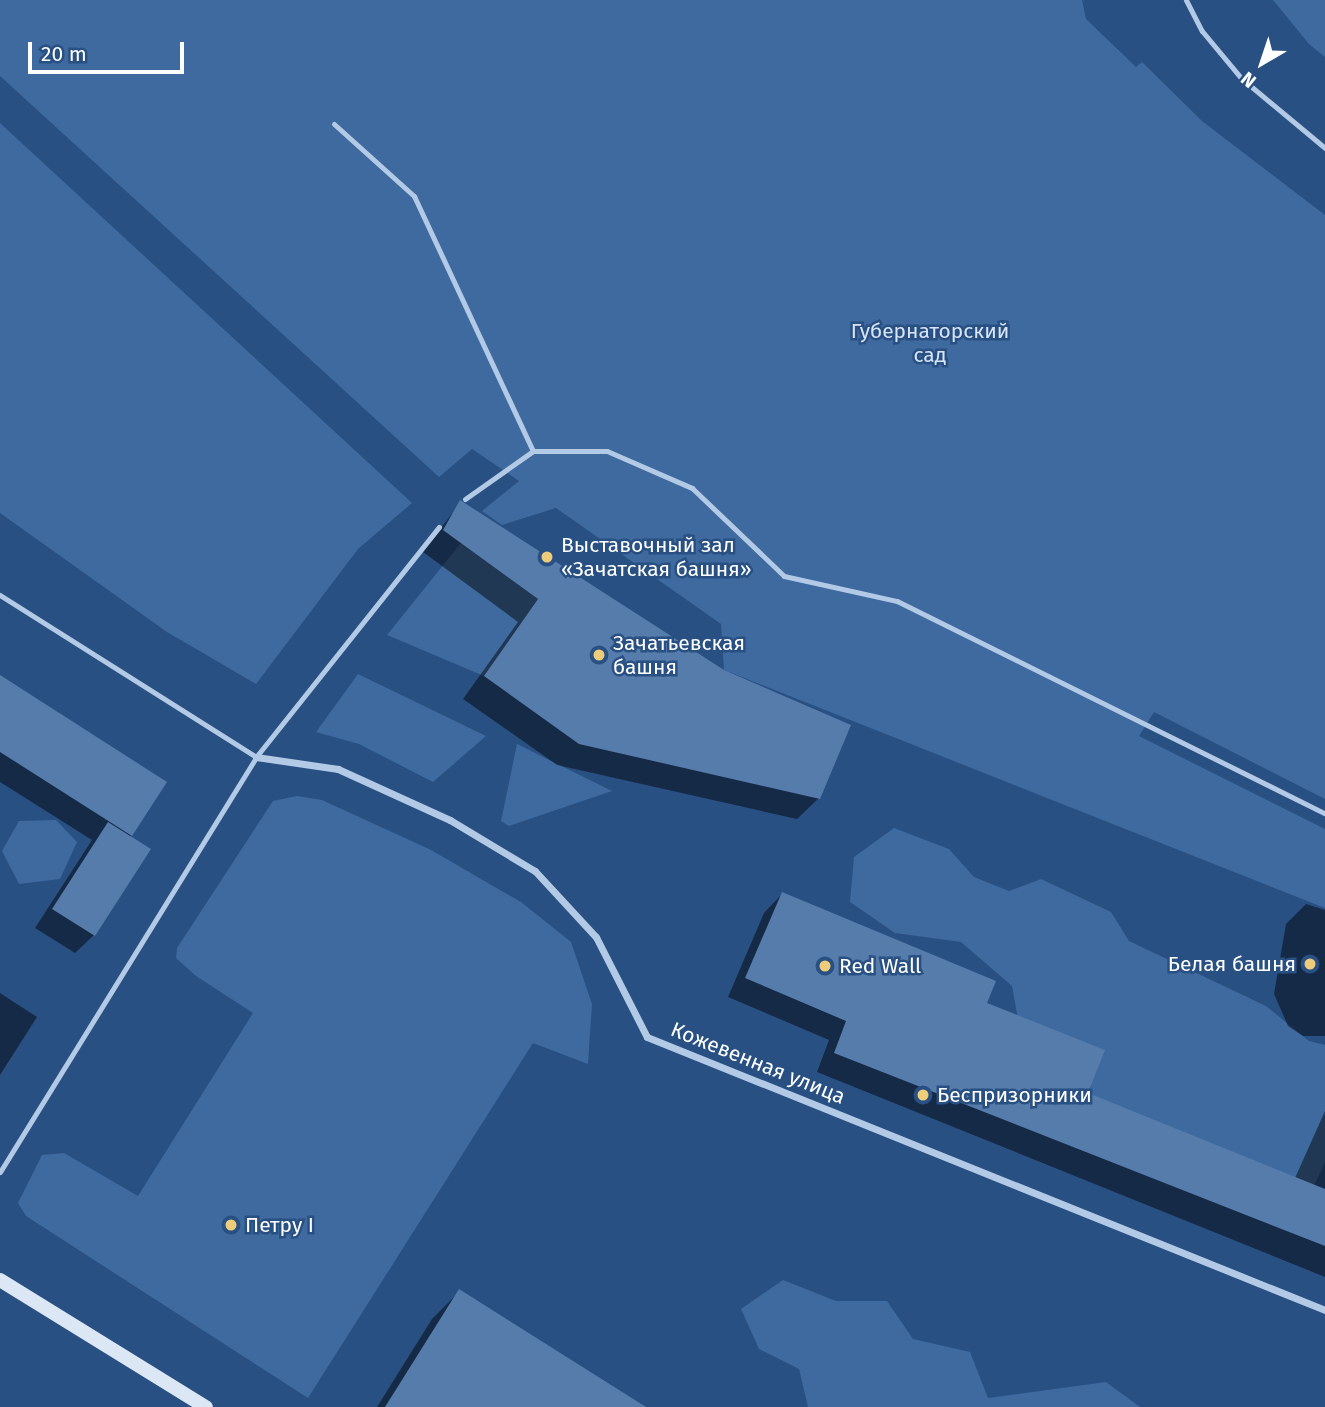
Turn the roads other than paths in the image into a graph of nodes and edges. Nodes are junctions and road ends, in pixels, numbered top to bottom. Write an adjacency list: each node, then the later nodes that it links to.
1 (1186, 0): 3 (lane)
2 (334, 124): 4 (lane)
3 (1325, 148)
4 (533, 451): 5 (lane); 9 (lane)
5 (465, 499)
6 (439, 527): 8 (lane)
7 (0, 595): 8 (lane)
8 (256, 757): 10 (lane); 12 (street, Кожевенная улица)
9 (1325, 813)
10 (0, 1172)
11 (0, 1280): 13 (main road)
12 (1325, 1310)
13 (206, 1407)

